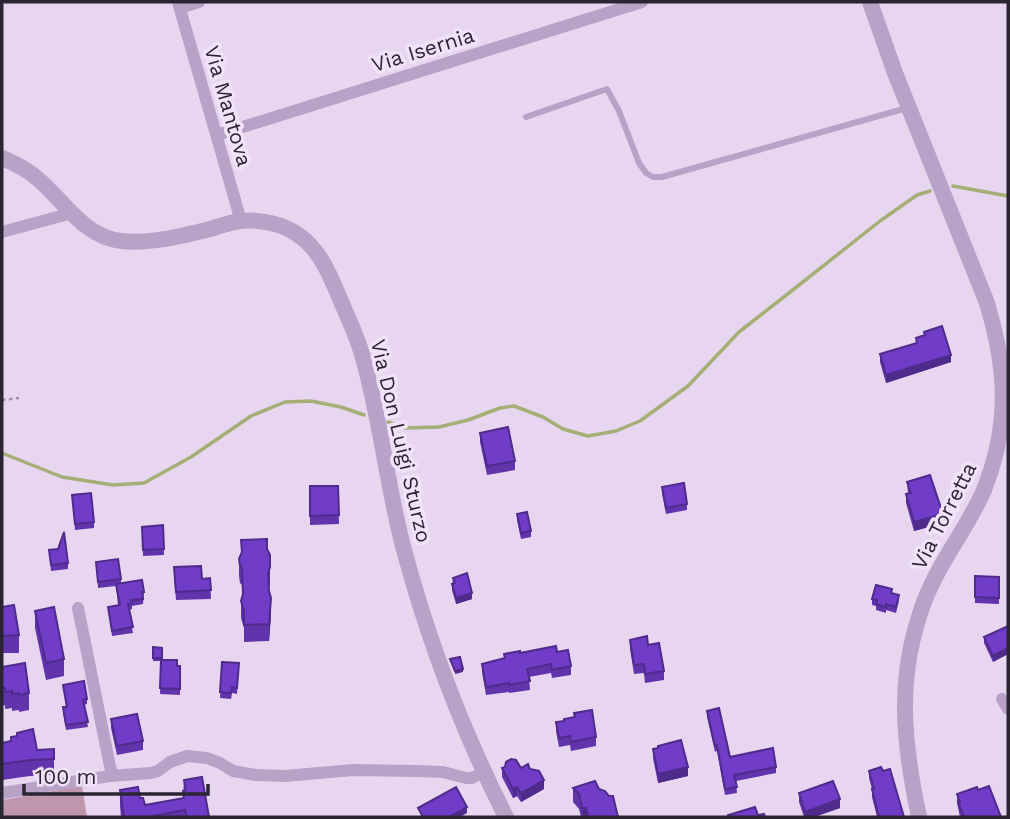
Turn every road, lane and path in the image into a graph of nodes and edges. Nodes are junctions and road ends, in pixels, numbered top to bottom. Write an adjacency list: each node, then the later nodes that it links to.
1 (200, 2): 4 (street)
2 (642, 2): 7 (street, Via Isernia)
3 (870, 2): 5 (street, Via Torretta)
4 (179, 5): 7 (street, Via Mantova)
5 (909, 108): 6 (lane); 12 (street, Via Torretta)
6 (526, 117)
7 (216, 135): 10 (street, Via Mantova)
8 (2, 158): 9 (street, Via Don Luigi Sturzo)
9 (72, 213): 10 (street, Via Don Luigi Sturzo); 11 (street)
10 (241, 221): 17 (street, Via Don Luigi Sturzo)
11 (2, 232)
12 (1004, 361): 13 (street, Via Torretta)
13 (1006, 394): 21 (street, Via Torretta)
14 (19, 398): 15 (path)
15 (2, 400)
16 (78, 608): 18 (street)
17 (484, 772): 18 (street); 20 (street, Via Don Luigi Sturzo)
18 (112, 776): 19 (street)
19 (2, 793)
20 (506, 817)
21 (919, 817)

